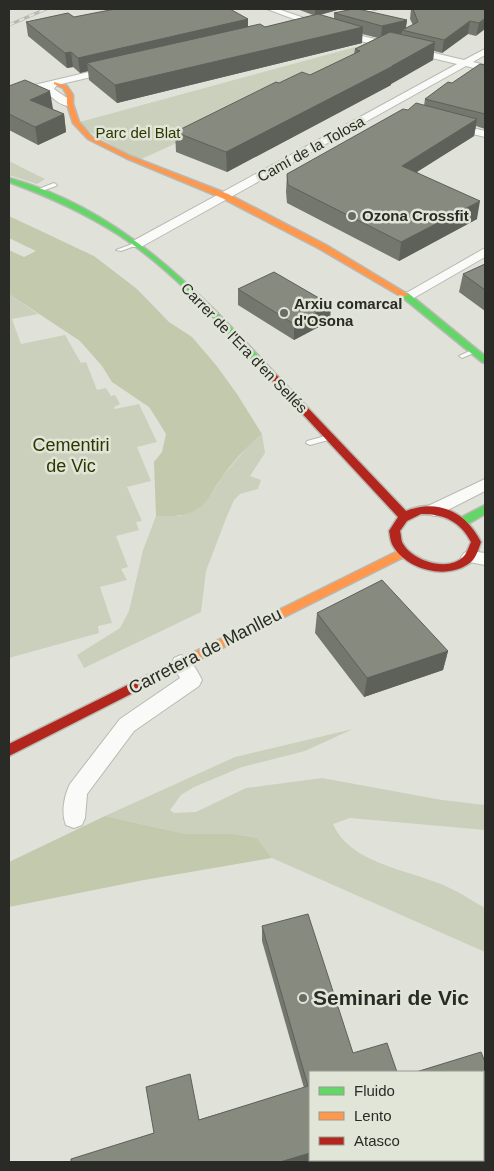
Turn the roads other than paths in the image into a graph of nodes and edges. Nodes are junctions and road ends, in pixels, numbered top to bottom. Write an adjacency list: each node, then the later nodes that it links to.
1 (271, 9): 3 (street)
2 (374, 9): 3 (street)
3 (311, 23): 4 (street); 6 (street)
4 (292, 28)
5 (485, 52): 6 (street, Camí de la Tolosa)
6 (465, 63): 8 (street); 11 (street, Camí de la Tolosa)
7 (122, 68): 9 (street)
8 (485, 68)
9 (54, 83): 10 (street); 18 (street)
10 (9, 94)
11 (384, 108): 12 (street); 18 (street, Camí de la Tolosa)
12 (400, 112)
13 (441, 123): 14 (street)
14 (485, 134)
15 (9, 180): 17 (street, Carrer de l'Era d'en Sellés)
16 (54, 185): 17 (lane)
17 (39, 190): 19 (street, Carrer de l'Era d'en Sellés)
18 (224, 196): 19 (street, Camí de la Tolosa); 22 (street)
19 (136, 244): 20 (lane); 26 (street, Carrer de l'Era d'en Sellés)
20 (119, 250)
21 (485, 252): 22 (street)
22 (406, 296): 23 (street)
23 (474, 351): 24 (lane); 25 (street)
24 (462, 356)
25 (485, 360)
26 (329, 437): 27 (lane); 31 (street, Carrer de l'Era d'en Sellés)
27 (310, 443)
28 (485, 484): 30 (street)
29 (485, 509): 32 (street)
30 (434, 510): 31 (street); 32 (street)
31 (404, 516): 34 (street)
32 (464, 521): 33 (street)
33 (479, 550): 34 (street)
34 (402, 553): 35 (street, Carretera de Manlleu)
35 (181, 663): 36 (street, Carretera de Manlleu); 37 (street)
36 (9, 750)
37 (74, 818)

